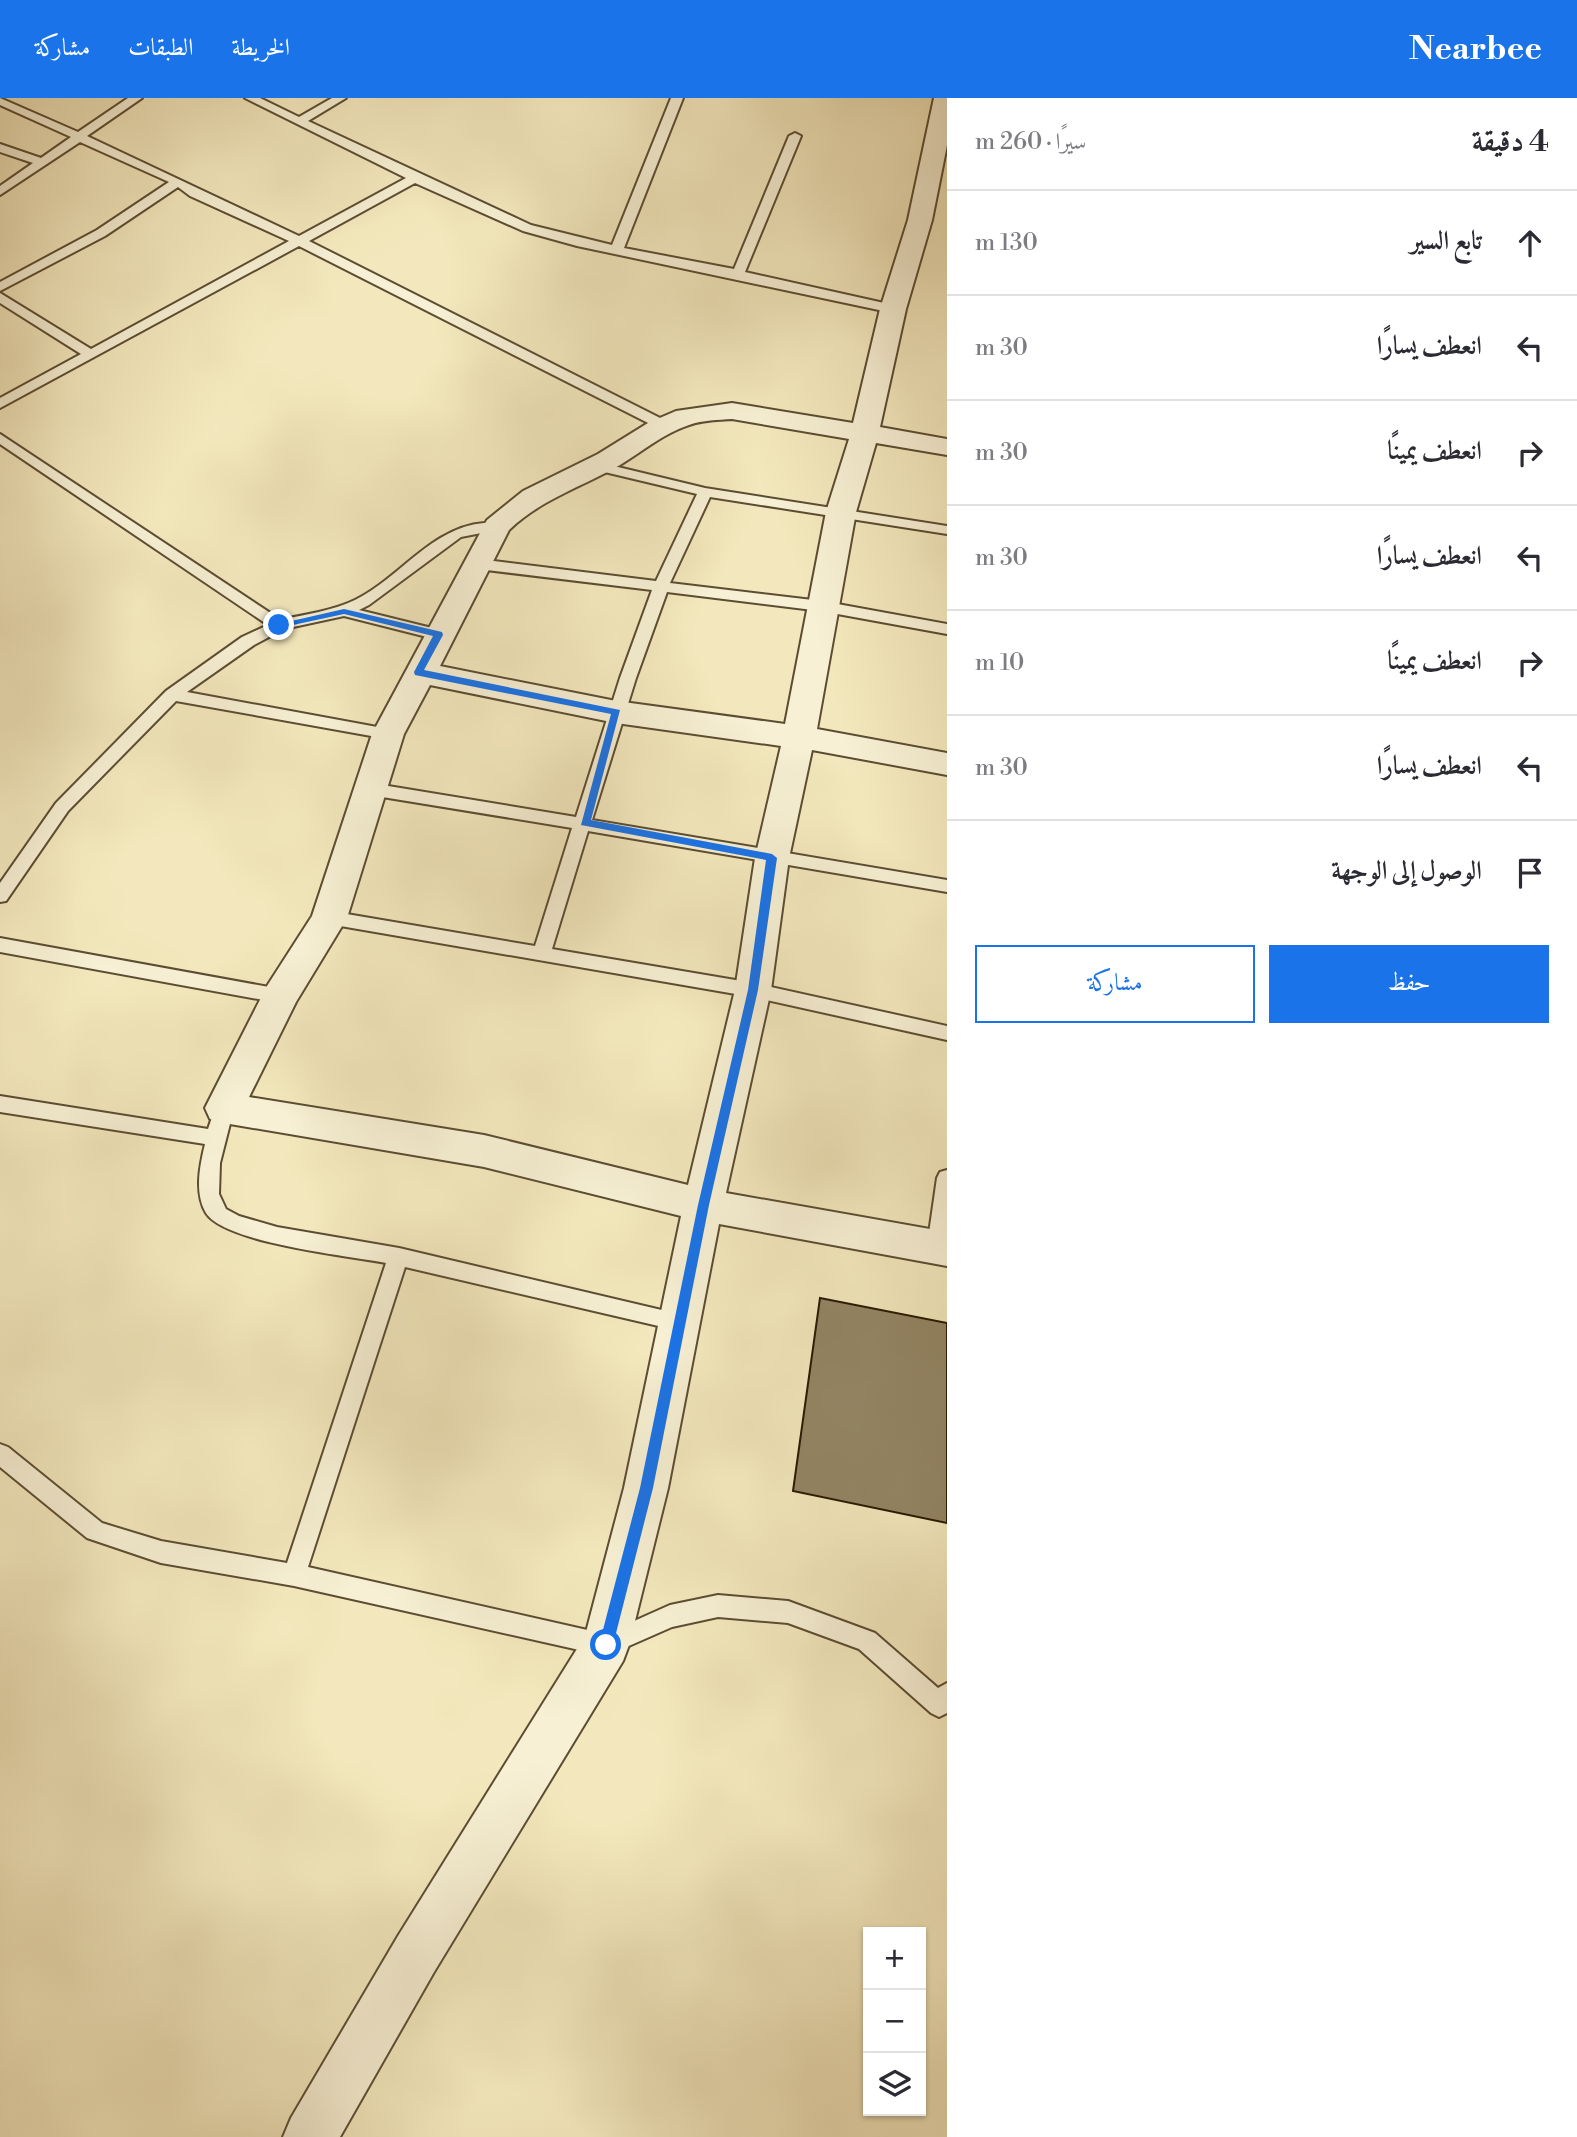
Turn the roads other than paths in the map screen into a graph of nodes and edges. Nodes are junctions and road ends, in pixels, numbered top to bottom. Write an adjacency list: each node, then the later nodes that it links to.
1 (112, 98): 7 (lane)
2 (251, 98): 8 (lane)
3 (340, 98): 8 (lane)
4 (677, 98): 17 (lane)
5 (946, 98): 21 (street)
6 (0, 101): 10 (lane)
7 (132, 101): 10 (lane)
8 (299, 122): 13 (lane)
9 (795, 136): 18 (lane)
10 (79, 138): 12 (lane); 14 (lane)
11 (0, 148): 12 (lane)
12 (41, 162): 15 (lane)
13 (415, 178): 16 (lane); 17 (lane)
14 (178, 182): 16 (lane); 19 (lane)
15 (0, 191)
16 (299, 241): 22 (lane); 24 (lane)
17 (617, 249): 18 (lane)
18 (738, 274): 21 (lane)
19 (0, 287)
20 (0, 297): 22 (lane)
21 (893, 309): 25 (street)
22 (91, 355): 23 (lane)
23 (0, 404)
24 (665, 426): 25 (street); 28 (street)
25 (864, 435): 27 (street); 30 (street)
26 (0, 438): 37 (lane)
27 (947, 447)
28 (597, 466): 29 (lane); 31 (street)
29 (705, 492): 30 (lane); 34 (lane)
30 (841, 512): 32 (lane); 35 (street)
31 (497, 526): 33 (street); 36 (lane)
32 (947, 530)
33 (478, 564): 34 (lane); 39 (street)
34 (661, 587): 35 (lane); 42 (lane)
35 (821, 606): 38 (lane); 44 (street)
36 (344, 611): 37 (lane); 39 (lane)
37 (279, 625): 41 (lane)
38 (947, 629)
39 (439, 635): 40 (street)
40 (419, 672): 42 (street); 43 (street)
41 (172, 695): 43 (lane); 50 (lane)
42 (617, 712): 44 (street); 47 (lane)
43 (388, 734): 46 (street)
44 (799, 737): 45 (street); 48 (street)
45 (947, 764)
46 (370, 789): 47 (lane); 51 (street)
47 (585, 822): 48 (lane); 53 (lane)
48 (772, 858): 49 (lane); 54 (street)
49 (947, 886)
50 (0, 896)
51 (329, 918): 53 (lane); 55 (street)
52 (0, 946): 55 (lane)
53 (542, 952): 54 (lane)
54 (753, 990): 56 (lane); 60 (street)
55 (280, 996): 58 (street)
56 (947, 1033)
57 (0, 1104): 58 (lane)
58 (219, 1123): 60 (street); 62 (lane)
59 (947, 1178): 61 (lane)
60 (704, 1205): 61 (street); 63 (street)
61 (942, 1248)
62 (398, 1257): 63 (lane); 65 (lane)
63 (680, 1322): 66 (street)
64 (0, 1454): 65 (lane)
65 (295, 1575): 66 (lane)
66 (606, 1645): 67 (lane); 68 (street)
67 (947, 1695)
68 (310, 2137)

